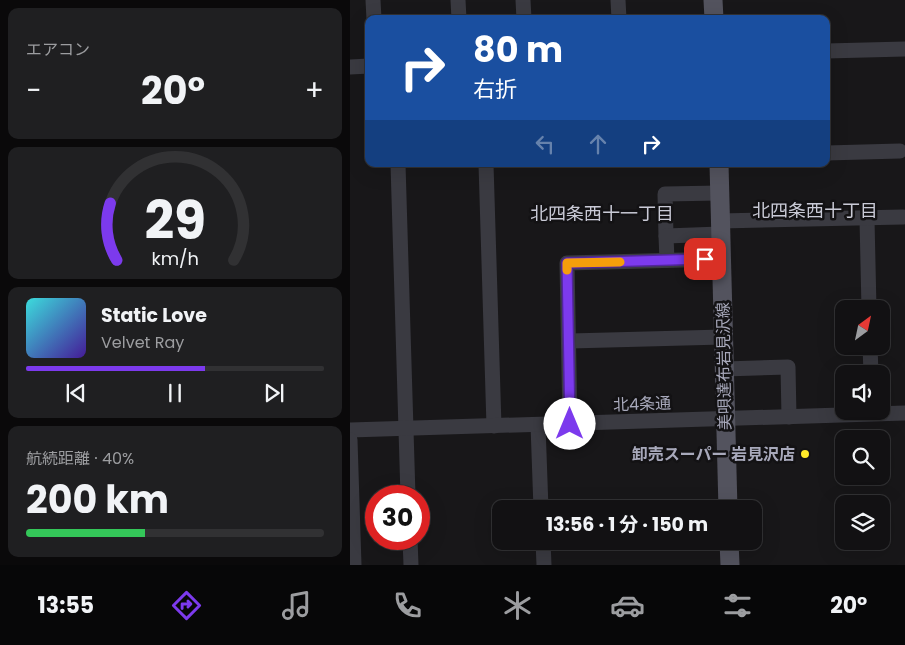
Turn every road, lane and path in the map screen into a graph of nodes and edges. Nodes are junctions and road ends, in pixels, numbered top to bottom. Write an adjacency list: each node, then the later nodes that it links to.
1 (373, 0): 6 (street)
2 (458, 0): 7 (street)
3 (523, 0): 8 (street)
4 (618, 0): 9 (street)
5 (713, 0): 10 (main road)
6 (374, 15)
7 (459, 15)
8 (524, 15)
9 (619, 15)
10 (714, 15)
11 (905, 49): 12 (street)
12 (830, 51)
13 (365, 66): 14 (street)
14 (350, 67)
15 (900, 151): 16 (street)
16 (830, 153)
17 (398, 167): 40 (street)
18 (486, 167): 38 (street)
19 (719, 167): 20 (main road, 美唄達布岩見沢線)
20 (719, 193): 23 (main road, 美唄達布岩見沢線); 24 (street)
21 (903, 217): 22 (street)
22 (867, 219): 23 (street); 27 (street)
23 (720, 228): 24 (street); 25 (main road, 美唄達布岩見沢線)
24 (666, 236): 26 (street)
25 (721, 259): 26 (street); 28 (main road, 美唄達布岩見沢線)
26 (667, 260): 29 (street)
27 (869, 300)
28 (723, 337): 29 (street); 30 (main road, 美唄達布岩見沢線)
29 (570, 341): 36 (street)
30 (724, 369): 34 (street); 35 (main road, 美唄達布岩見沢線)
31 (890, 413): 32 (street, 北4条通)
32 (905, 413)
33 (835, 414): 34 (street, 北4条通)
34 (789, 416): 35 (street, 北4条通)
35 (725, 418): 36 (street, 北4条通); 44 (main road, 美唄達布岩見沢線)
36 (570, 424): 37 (street, 北4条通)
37 (538, 425): 38 (street, 北4条通); 43 (street)
38 (494, 426): 40 (street, 北4条通)
39 (350, 430): 40 (street, 北4条通)
40 (406, 430): 42 (street)
41 (350, 440): 48 (street)
42 (408, 485)
43 (541, 500)
44 (728, 500)
45 (410, 550): 49 (street)
46 (543, 550): 50 (street)
47 (729, 550): 51 (main road)
48 (354, 565)
49 (411, 565)
50 (544, 565)
51 (730, 565)

